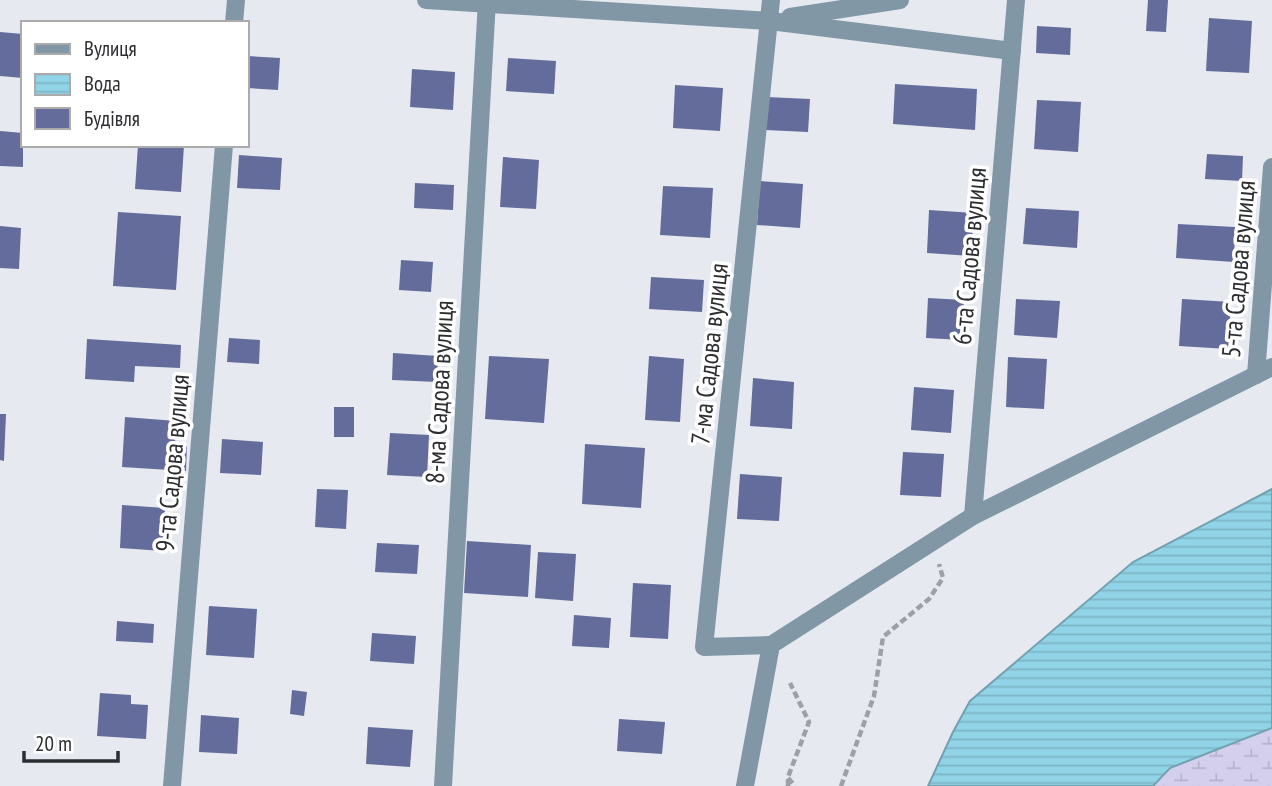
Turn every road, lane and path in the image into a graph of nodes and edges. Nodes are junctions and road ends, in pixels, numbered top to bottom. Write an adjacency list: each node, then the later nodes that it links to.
1 (236, 0): 7 (street)
2 (426, 0): 6 (street)
3 (771, 0): 8 (street, 7-ма Садова вулиця)
4 (900, 0): 8 (street)
5 (1016, 0): 9 (street, 6-та Садова вулиця)
6 (487, 2): 8 (street); 19 (street, 8-ма Садова вулиця)
7 (234, 21)
8 (770, 21): 9 (street); 16 (street, 7-ма Садова вулиця)
9 (1012, 51): 14 (street, 6-та Садова вулиця)
10 (224, 147): 18 (street, 9-та Садова вулиця)
11 (1272, 167): 13 (street, 5-та Садова вулиця)
12 (1272, 367): 13 (street)
13 (1256, 375): 14 (street)
14 (973, 516): 15 (street)
15 (933, 541): 16 (street); 23 (path)
16 (771, 645): 17 (path); 20 (street)
17 (788, 777): 21 (path); 22 (path)
18 (172, 786)
19 (443, 786)
20 (745, 786)
21 (788, 786)
22 (795, 786)
23 (841, 786)

